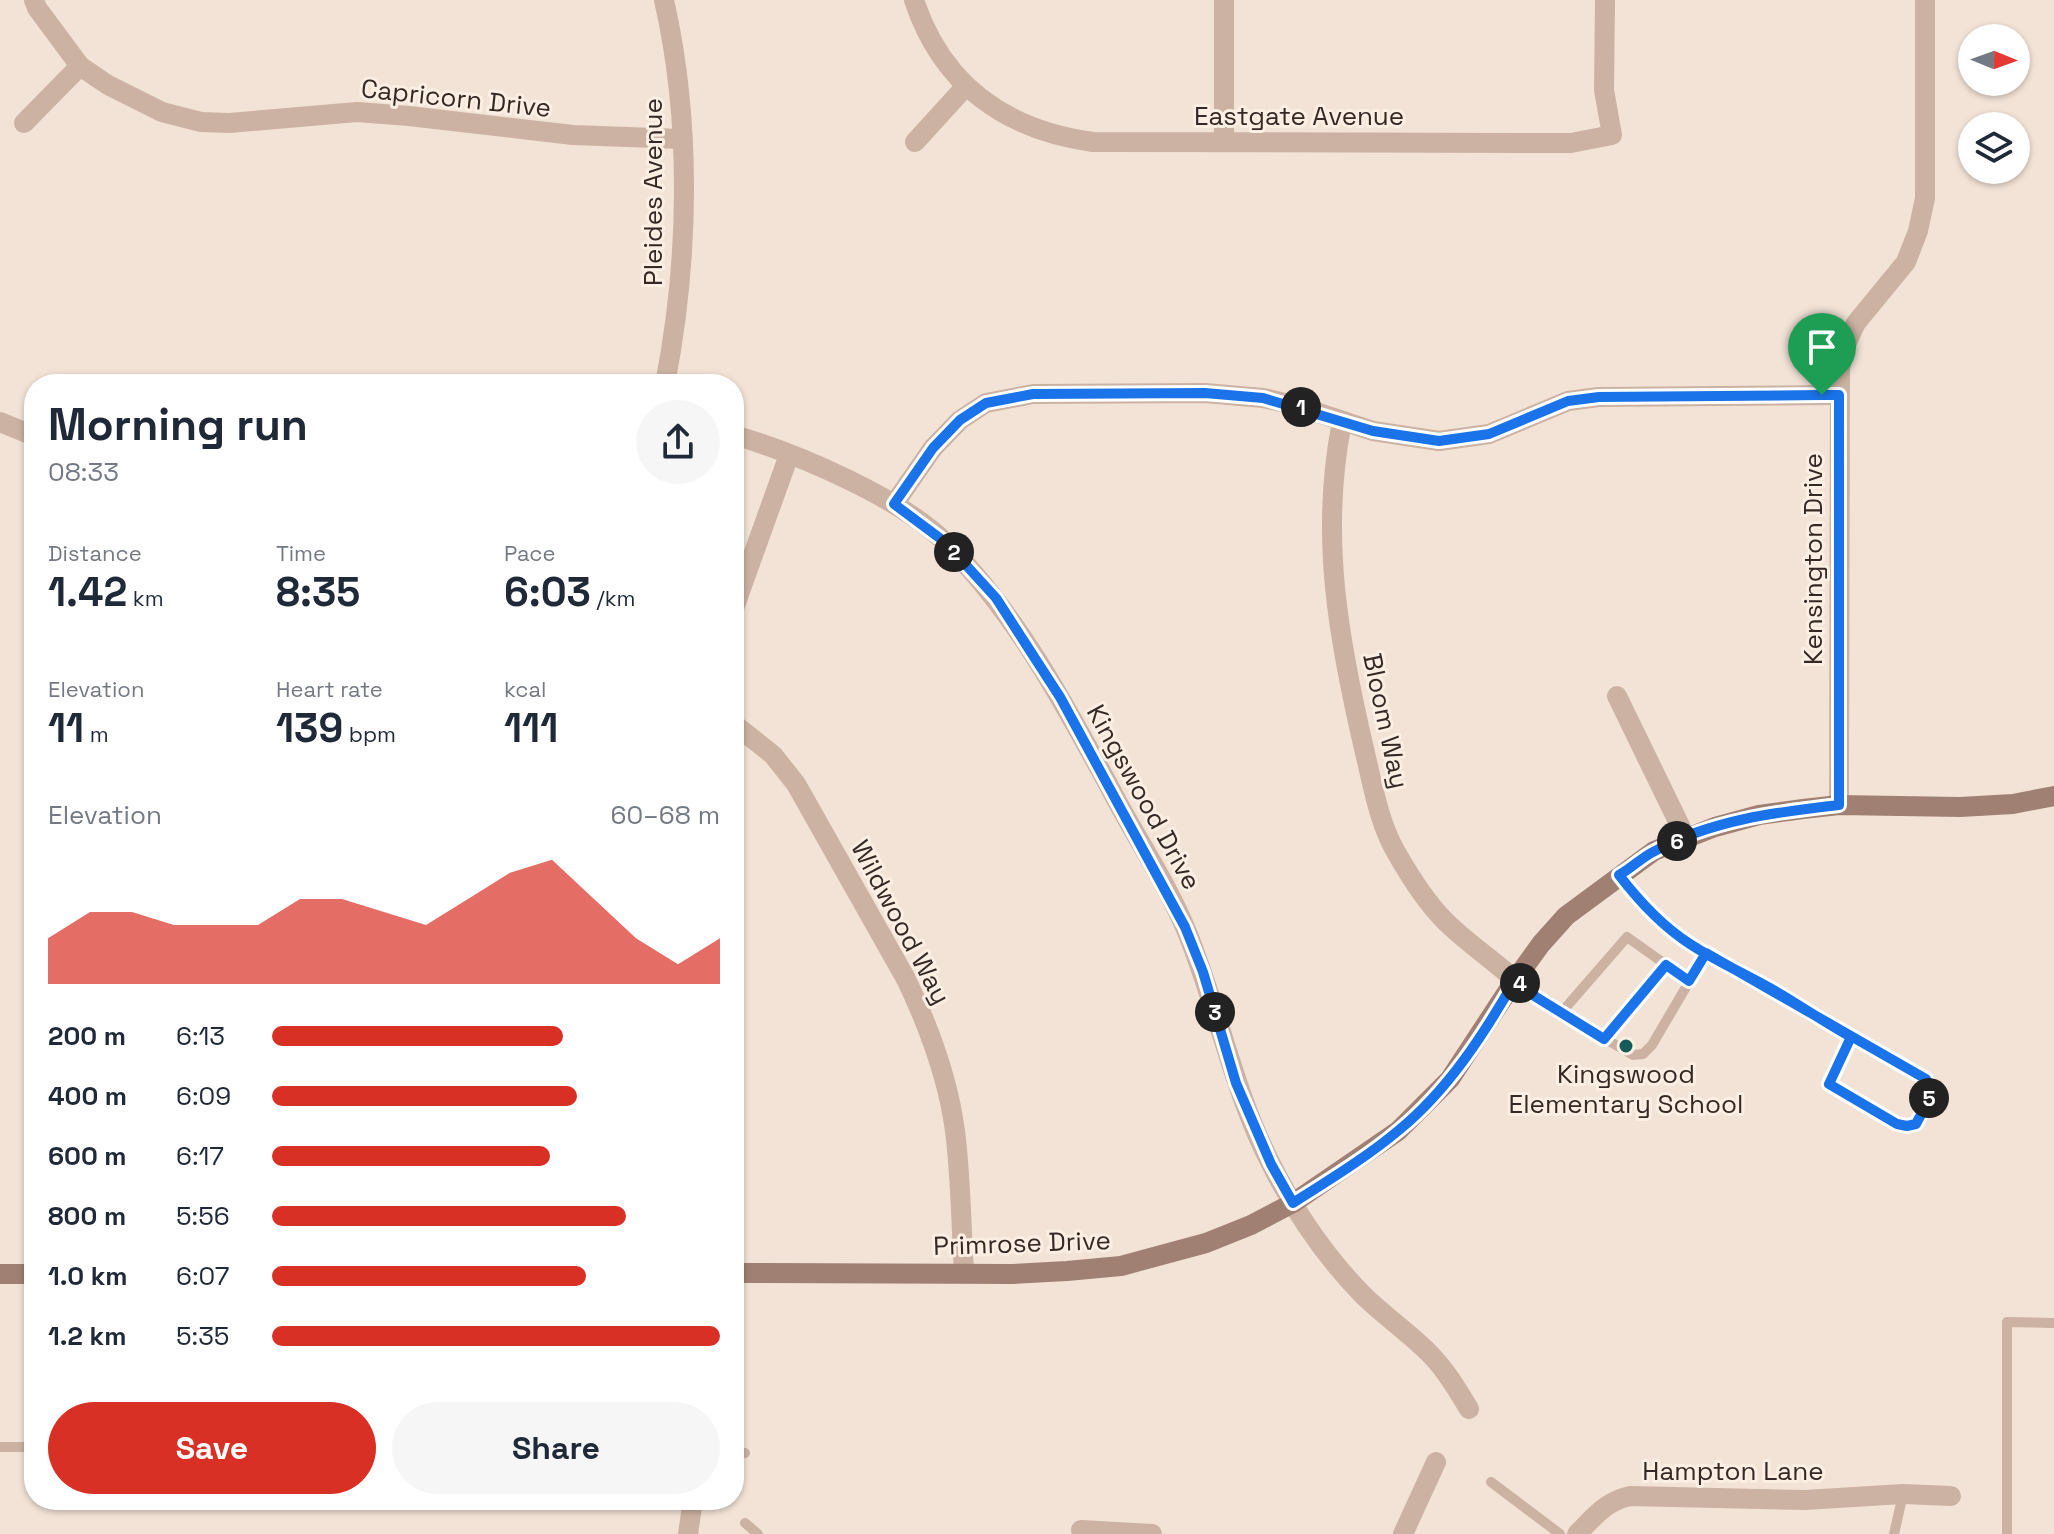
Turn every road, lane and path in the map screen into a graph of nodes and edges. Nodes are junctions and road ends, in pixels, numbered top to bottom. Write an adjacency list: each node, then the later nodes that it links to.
1 (34, 0): 7 (street, Capricorn Drive)
2 (664, 0): 10 (street, Pleides Avenue)
3 (914, 0): 8 (street, Eastgate Avenue)
4 (1224, 0): 12 (street)
5 (1605, 0): 12 (street, Eastgate Avenue)
6 (1925, 0): 14 (street, Kensington Drive)
7 (80, 66): 9 (street); 10 (street, Capricorn Drive)
8 (966, 86): 11 (street); 12 (street, Eastgate Avenue)
9 (24, 123)
10 (682, 139): 13 (street, Pleides Avenue)
11 (915, 142)
12 (1224, 142)
13 (667, 374)
14 (1839, 395): 16 (street); 25 (street, Kensington Drive)
15 (0, 422): 17 (street)
16 (1342, 422): 20 (street); 30 (street, Bloom Way)
17 (24, 432)
18 (744, 439): 19 (street, Kingswood Drive)
19 (789, 455): 20 (street, Kingswood Drive); 21 (street)
20 (894, 504): 35 (street, Kingswood Drive)
21 (744, 580)
22 (1617, 696): 26 (street)
23 (744, 732): 36 (street, Wildwood Way)
24 (2054, 796): 25 (street, Primrose Drive)
25 (1839, 805): 26 (street, Primrose Drive)
26 (1686, 838): 27 (street, Primrose Drive)
27 (1619, 875): 28 (lane); 30 (street, Primrose Drive)
28 (1706, 953): 31 (lane); 33 (lane)
29 (1666, 965): 31 (lane); 32 (lane); 34 (lane)
30 (1515, 980): 32 (lane); 35 (street, Primrose Drive)
31 (1689, 981): 34 (lane)
32 (1561, 1013): 34 (lane)
33 (1851, 1037): 33 (lane)
34 (1604, 1039)
35 (1293, 1203): 36 (street, Primrose Drive); 41 (street, Kingswood Drive)
36 (964, 1272): 37 (street, Primrose Drive)
37 (744, 1273)
38 (0, 1274): 39 (street)
39 (24, 1274)
40 (2054, 1323): 58 (lane)
41 (1469, 1409)
42 (0, 1447): 43 (lane)
43 (24, 1447)
44 (1436, 1462): 54 (street)
45 (1491, 1482): 55 (lane)
46 (1903, 1494): 47 (street, Hampton Lane); 56 (street, Hampton Lane); 57 (lane)
47 (1951, 1496)
48 (692, 1510): 51 (street)
49 (745, 1523): 52 (lane)
50 (1081, 1530): 53 (street)
51 (688, 1534)
52 (758, 1534)
53 (1138, 1534)
54 (1403, 1534)
55 (1560, 1534)
56 (1577, 1534)
57 (1894, 1534)
58 (2007, 1534)

